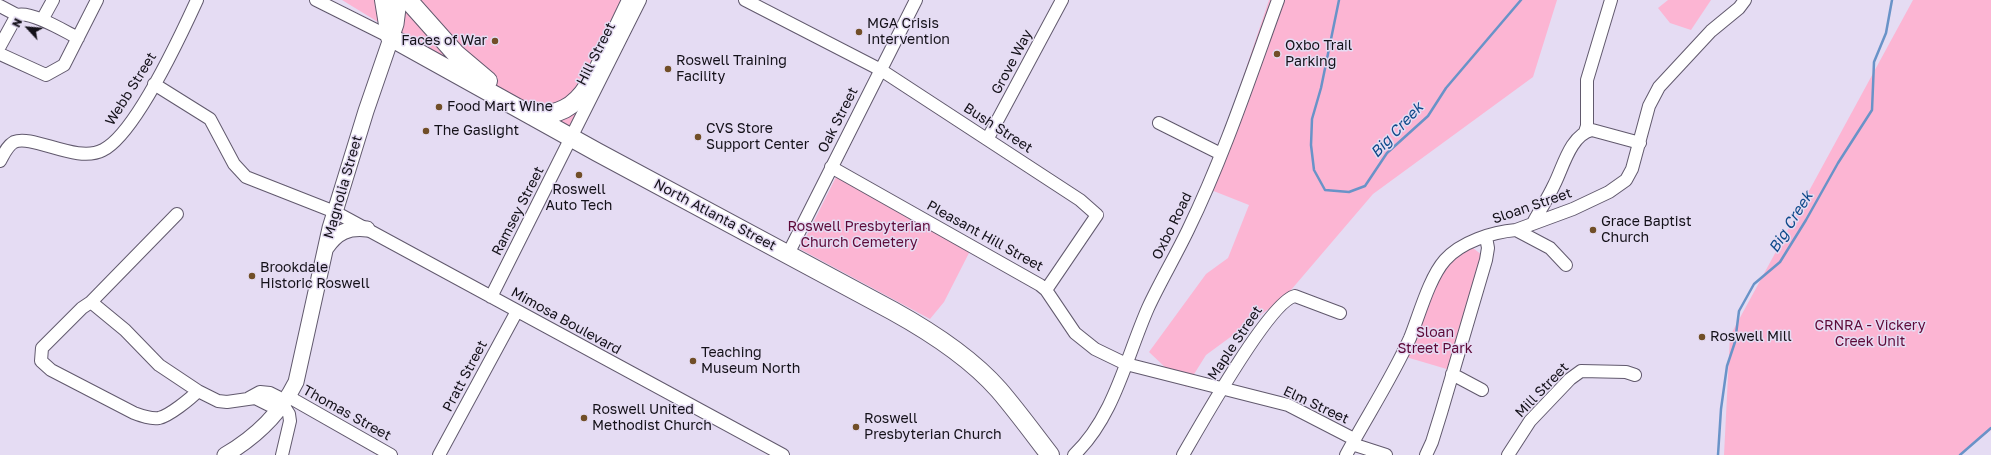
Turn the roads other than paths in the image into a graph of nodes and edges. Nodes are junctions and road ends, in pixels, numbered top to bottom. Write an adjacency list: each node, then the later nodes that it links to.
1 (53, 0): 18 (street)
2 (97, 0): 20 (street)
3 (198, 0): 24 (street, Webb Street)
4 (316, 0): 19 (street)
5 (384, 0): 19 (highway)
6 (400, 0): 19 (main road, Magnolia Street)
7 (408, 0): 26 (highway)
8 (628, 0): 25 (street, Hill Street)
9 (640, 0): 27 (street, Hill Street)
10 (745, 0): 23 (street, Bush Street)
11 (916, 0): 23 (street, Oak Street)
12 (1062, 0): 31 (street, Grove Way)
13 (1278, 0): 33 (street, Oxbo Road)
14 (1611, 0): 29 (street)
15 (1745, 0): 32 (street, Sloan Street)
16 (0, 6): 17 (street)
17 (17, 15): 18 (street); 21 (street)
18 (42, 20): 20 (street)
19 (390, 37): 26 (highway, North Atlanta Street); 36 (main road, Magnolia Street)
20 (78, 38): 22 (street)
21 (0, 46)
22 (0, 54)
23 (881, 70): 31 (street, Bush Street); 35 (street, Oak Street)
24 (154, 84): 34 (street, Webb Street); 36 (street, Mimosa Boulevard)
25 (588, 86): 26 (highway); 27 (street, Hill Street)
26 (527, 113): 30 (highway, North Atlanta Street)
27 (578, 120): 30 (street, Hill Street)
28 (1158, 123): 33 (street)
29 (1585, 132): 32 (street); 38 (street)
30 (571, 137): 43 (highway, North Atlanta Street); 46 (street, Ramsey Street)
31 (988, 138): 45 (street, Bush Street)
32 (1640, 144): 38 (street, Sloan Street)
33 (1221, 154): 50 (street, Oxbo Road)
34 (0, 161)
35 (831, 168): 43 (street, Oak Street); 45 (street, Pleasant Hill Street)
36 (335, 212): 39 (street, Mimosa Boulevard); 42 (main road, Magnolia Street)
37 (177, 214): 47 (street)
38 (1533, 222): 40 (street, Sloan Street)
39 (367, 229): 42 (main road); 46 (street, Mimosa Boulevard)
40 (1516, 230): 41 (street, Sloan Street); 44 (street)
41 (1486, 237): 51 (street); 57 (street, Sloan Street)
42 (326, 249): 56 (main road, Magnolia Street)
43 (788, 254): 63 (highway, North Atlanta Street)
44 (1566, 265)
45 (1046, 290): 50 (street, Pleasant Hill Street)
46 (491, 297): 48 (street, Mimosa Boulevard)
47 (91, 302): 55 (street); 55 (street)
48 (517, 311): 61 (street, Pratt Street); 62 (street, Mimosa Boulevard)
49 (1340, 313): 53 (street, Maple Street)
50 (1126, 364): 53 (street, Elm Street); 64 (street, Oxbo Road)
51 (1452, 374): 54 (street); 68 (street)
52 (1635, 375): 69 (street, Mill Street)
53 (1222, 389): 57 (street, Elm Street); 65 (street, Maple Street)
54 (1482, 390)
55 (198, 391): 56 (street, Thomas Street)
56 (286, 402): 58 (main road, Magnolia Street); 59 (street); 60 (street, Thomas Street)
57 (1353, 441): 66 (street, Sloan Street); 67 (street)
58 (226, 454)
59 (282, 455)
60 (391, 455)
61 (439, 455)
62 (783, 455)
63 (1050, 455)
64 (1074, 455)
65 (1182, 455)
66 (1346, 455)
67 (1386, 455)
68 (1426, 455)
69 (1508, 455)

